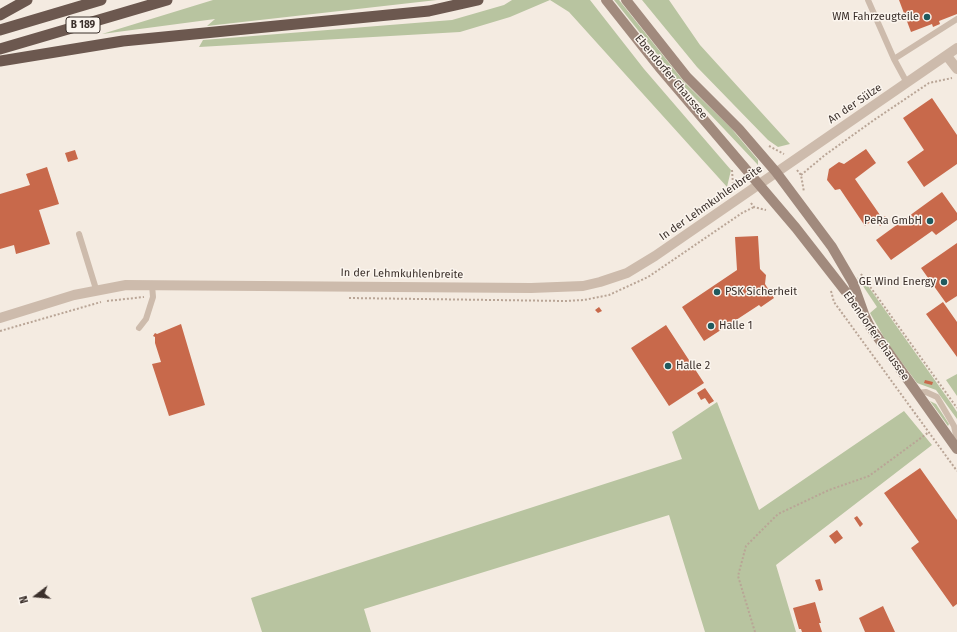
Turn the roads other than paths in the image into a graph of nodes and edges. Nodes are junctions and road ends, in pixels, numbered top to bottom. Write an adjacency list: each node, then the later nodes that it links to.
1 (27, 0): 8 (highway)
2 (101, 0): 10 (highway, B 189)
3 (167, 0): 12 (highway, B 189)
4 (478, 0): 15 (highway)
5 (606, 0): 19 (main road, Ebendorfer Chaussee)
6 (626, 0): 18 (main road, Ebendorfer Chaussee)
7 (868, 0): 14 (lane)
8 (0, 15)
9 (957, 19): 14 (lane)
10 (0, 30)
11 (957, 48): 13 (street, An der Sülze)
12 (0, 49)
13 (947, 56): 16 (street); 17 (street, An der Sülze)
14 (894, 59): 17 (lane)
15 (0, 61)
16 (957, 69)
17 (907, 83): 18 (street, An der Sülze)
18 (776, 172): 19 (street, In der Lehmkuhlenbreite); 23 (main road, Ebendorfer Chaussee)
19 (760, 185): 21 (street, In der Lehmkuhlenbreite); 23 (main road, Ebendorfer Chaussee)
20 (79, 234): 22 (lane)
21 (152, 284): 22 (street, In der Lehmkuhlenbreite); 25 (lane)
22 (96, 289): 24 (street, In der Lehmkuhlenbreite)
23 (864, 314): 26 (main road, Ebendorfer Chaussee)
24 (0, 318)
25 (139, 328)
26 (955, 446)

